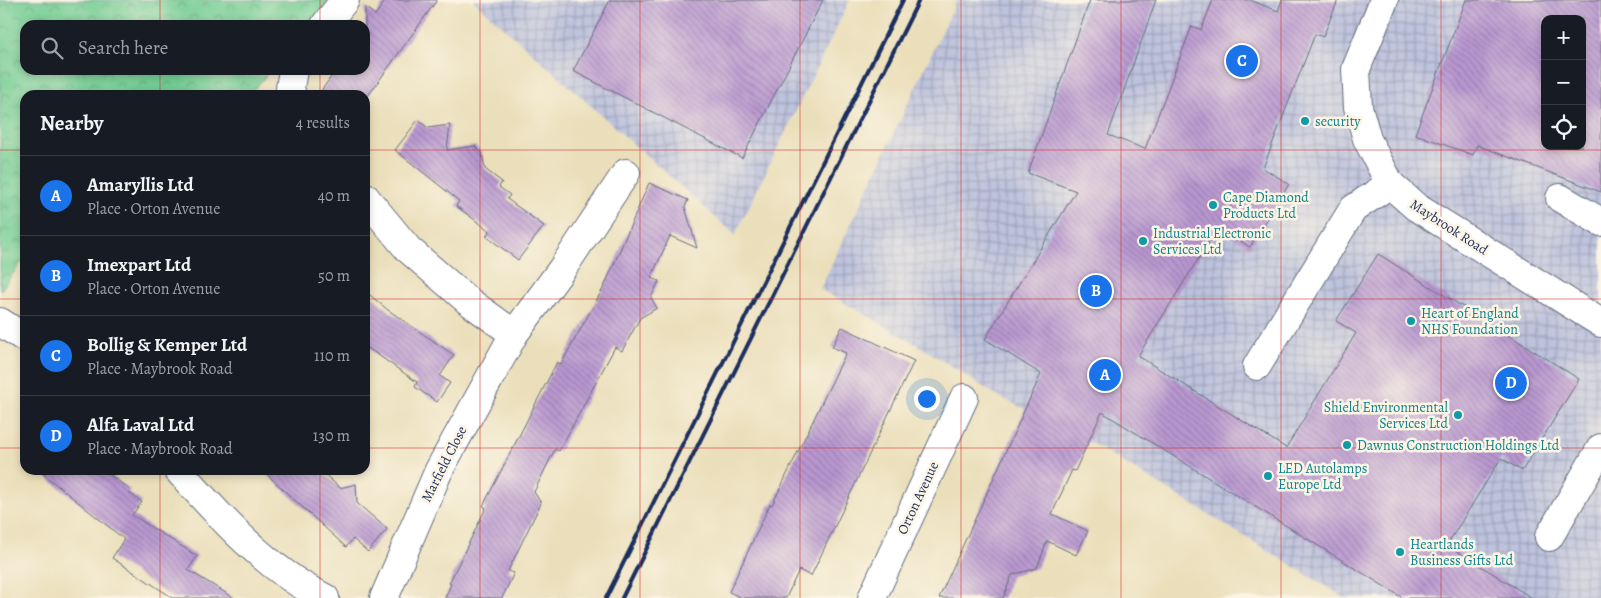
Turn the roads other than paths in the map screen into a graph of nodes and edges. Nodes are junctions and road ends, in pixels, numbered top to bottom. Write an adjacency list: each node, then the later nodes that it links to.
1 (345, 0): 3 (street)
2 (1384, 0): 7 (street, Maybrook Road)
3 (329, 20)
4 (292, 75): 5 (street)
5 (291, 90)
6 (626, 173): 13 (street, Marfield Close)
7 (1390, 184): 12 (street, Maybrook Road); 15 (street)
8 (1560, 198): 10 (street)
9 (370, 203): 13 (street)
10 (1601, 222)
11 (0, 322): 14 (street)
12 (1601, 323)
13 (514, 334): 21 (street, Marfield Close)
14 (20, 335)
15 (1257, 366)
16 (964, 398): 22 (street, Orton Avenue)
17 (1601, 448): 19 (street)
18 (182, 475): 20 (street)
19 (1549, 536)
20 (325, 598)
21 (384, 598)
22 (872, 598)

